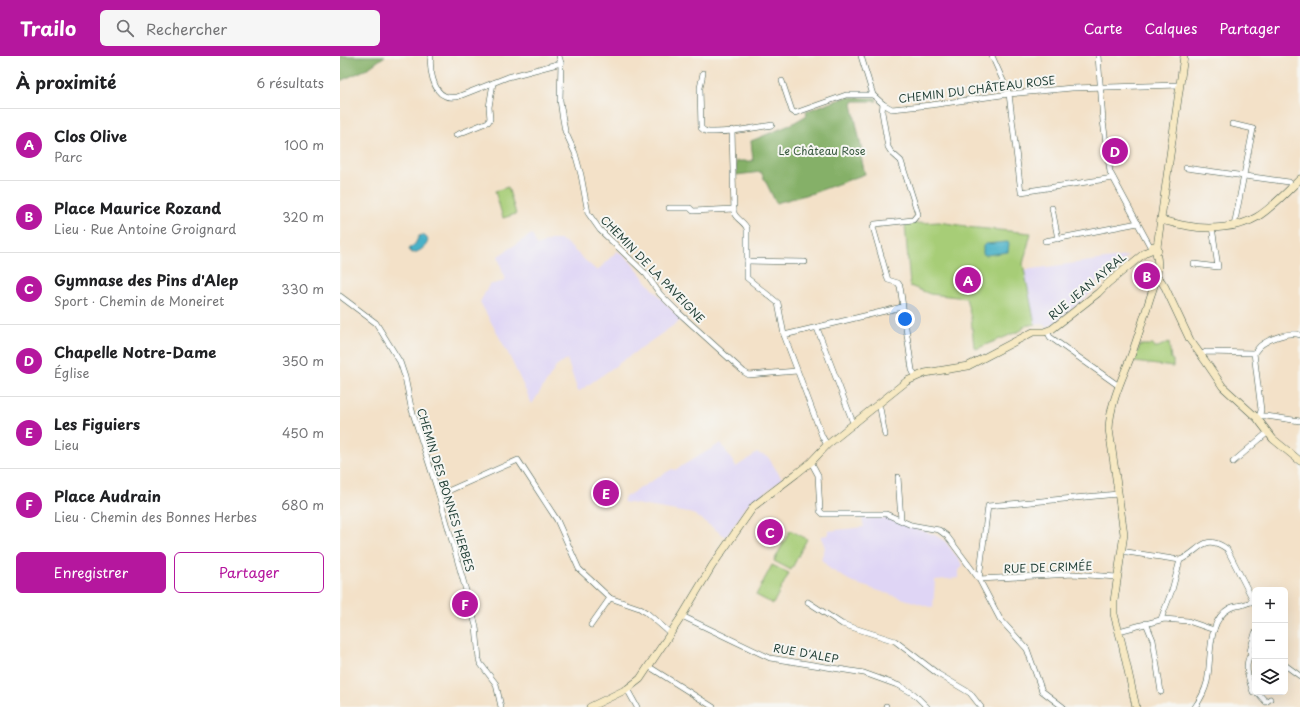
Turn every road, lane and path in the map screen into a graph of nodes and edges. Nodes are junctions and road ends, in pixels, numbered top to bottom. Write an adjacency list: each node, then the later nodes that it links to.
1 (430, 56): 10 (street)
2 (559, 56): 7 (street, CHEMIN DE LA PAVEIGNE)
3 (861, 56): 14 (street)
4 (992, 56): 13 (street)
5 (1098, 56): 12 (street)
6 (1184, 56): 11 (main road)
7 (560, 63): 10 (street); 47 (street, CHEMIN DE LA PAVEIGNE)
8 (703, 74): 18 (street)
9 (782, 81): 14 (street)
10 (492, 83): 19 (street)
11 (1180, 85): 12 (street, CHEMIN DU CHÂTEAU ROSE); 28 (main road)
12 (1101, 88): 13 (street, CHEMIN DU CHÂTEAU ROSE); 22 (street)
13 (1009, 94): 15 (street, CHEMIN DU CHÂTEAU ROSE); 22 (street)
14 (873, 95): 15 (street, CHEMIN DU CHÂTEAU ROSE)
15 (883, 104): 40 (street)
16 (1232, 124): 21 (street)
17 (772, 125): 18 (street)
18 (732, 130): 27 (street)
19 (456, 135)
20 (1186, 168): 21 (street)
21 (1243, 177): 24 (street); 30 (street)
22 (1113, 178): 29 (street)
23 (1300, 179): 24 (main road)
24 (1293, 186): 30 (main road)
25 (669, 208): 27 (street)
26 (1052, 208): 32 (street)
27 (734, 209): 35 (street)
28 (1161, 220): 31 (main road); 34 (main road)
29 (1138, 223): 32 (street); 34 (street)
30 (1234, 226): 31 (main road)
31 (1212, 227): 37 (street)
32 (1058, 239): 33 (street)
33 (1045, 242)
34 (1154, 250): 38 (main road); 42 (main road, RUE JEAN AYRAL)
35 (747, 260): 36 (street); 44 (street)
36 (806, 262)
37 (1194, 264)
38 (1156, 278): 46 (main road); 49 (main road)
39 (340, 296): 62 (street, CHEMIN DES BONNES HERBES)
40 (902, 306): 41 (street); 48 (street)
41 (817, 328): 44 (street); 53 (street)
42 (1046, 331): 48 (main road, RUE JEAN AYRAL); 49 (street)
43 (1300, 335): 45 (street)
44 (784, 336): 47 (street)
45 (1254, 354): 46 (street); 51 (street)
46 (1200, 355): 51 (main road)
47 (797, 371): 56 (street)
48 (915, 376): 50 (main road, RUE JEAN AYRAL)
49 (1119, 386): 61 (main road)
50 (877, 405): 53 (main road, RUE JEAN AYRAL); 55 (street)
51 (1257, 418): 52 (street); 54 (main road)
52 (1300, 421)
53 (855, 424): 56 (main road, RUE JEAN AYRAL)
54 (1267, 433): 57 (main road); 59 (street)
55 (885, 435)
56 (828, 445): 58 (main road, RUE JEAN AYRAL)
57 (1300, 461)
58 (810, 462): 63 (street); 72 (main road, RUE JEAN AYRAL)
59 (1233, 462)
60 (898, 477): 63 (street)
61 (1118, 494): 66 (main road); 67 (street)
62 (439, 495): 68 (street); 88 (street, CHEMIN DES BONNES HERBES)
63 (901, 520): 67 (street)
64 (1127, 552): 65 (street)
65 (1180, 560): 69 (street); 73 (street)
66 (1117, 577): 67 (street, RUE DE CRIMÉE); 77 (main road)
67 (979, 579): 94 (street)
68 (610, 598): 75 (street); 78 (street)
69 (1252, 598)
70 (808, 602): 93 (street)
71 (1252, 603): 76 (street)
72 (682, 616): 78 (main road, RUE JEAN AYRAL); 92 (street, RUE D'ALEP)
73 (1161, 619): 74 (street); 76 (street)
74 (1146, 624): 77 (street); 86 (street)
75 (591, 625)
76 (1214, 630): 96 (street)
77 (1119, 632): 95 (main road)
78 (670, 633): 82 (main road, RUE JEAN AYRAL)
79 (1252, 644): 80 (street)
80 (1252, 654)
81 (1252, 656): 87 (street)
82 (648, 666): 85 (main road, RUE JEAN AYRAL); 91 (street)
83 (1288, 667): 84 (street)
84 (1300, 676)
85 (627, 689): 89 (main road, RUE JEAN AYRAL); 90 (street)
86 (1161, 692)
87 (1270, 699)
88 (501, 707)
89 (590, 707)
90 (637, 707)
91 (713, 707)
92 (927, 707)
93 (981, 707)
94 (1063, 707)
95 (1136, 707)
96 (1195, 707)

